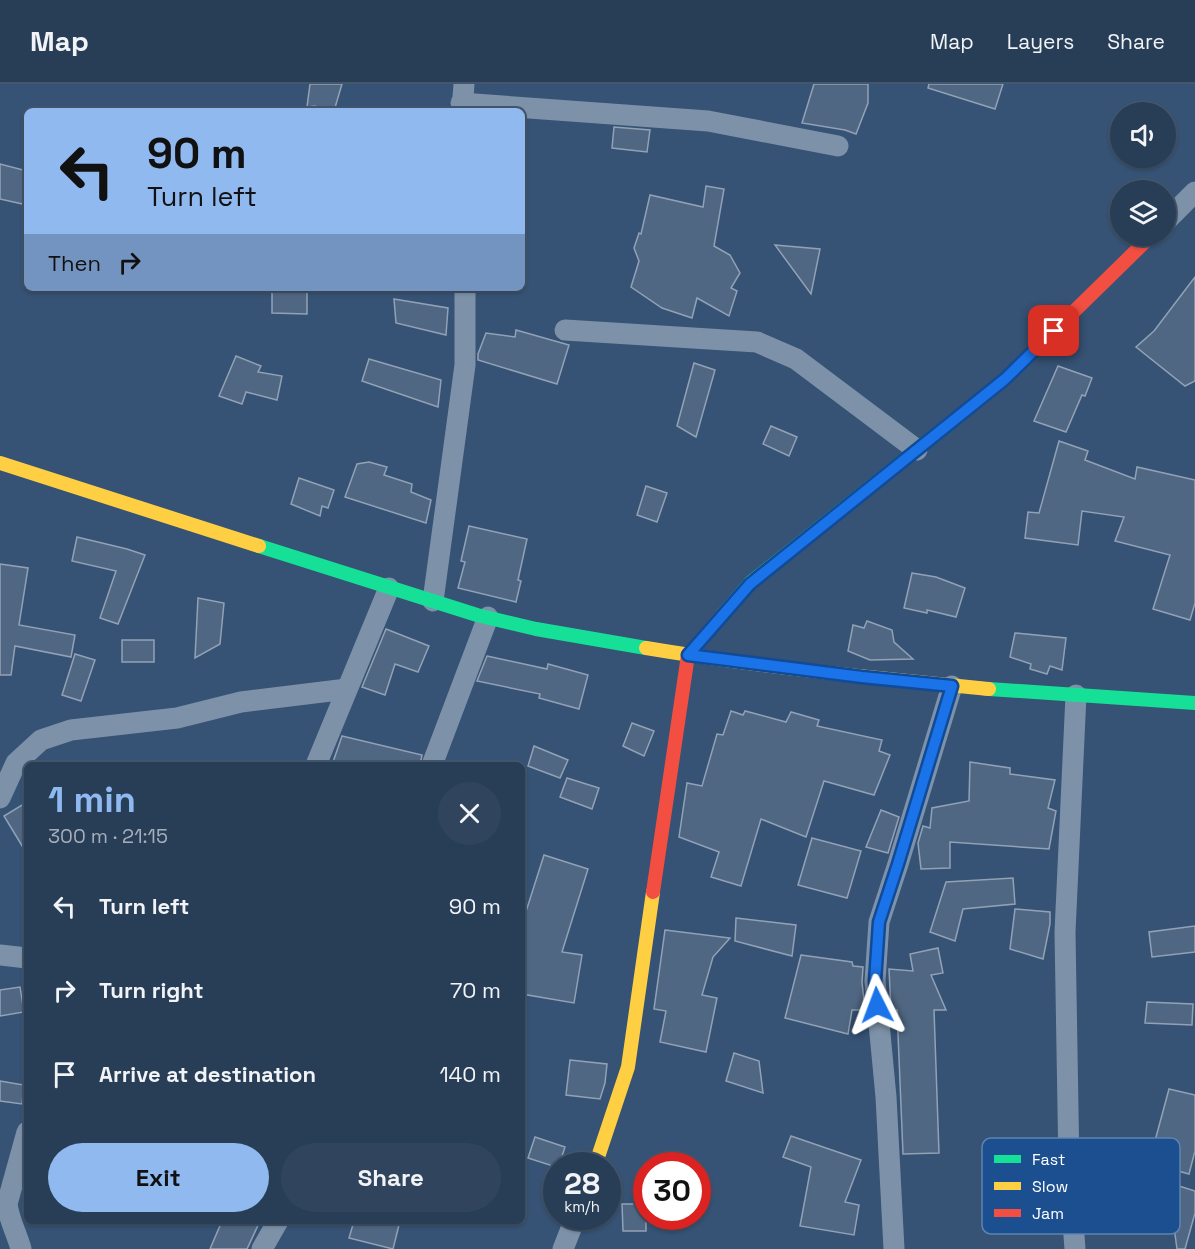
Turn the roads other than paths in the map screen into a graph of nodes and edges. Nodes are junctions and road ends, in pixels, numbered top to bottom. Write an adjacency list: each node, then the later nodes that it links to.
1 (462, 99): 2 (street)
2 (838, 146)
3 (1195, 192): 4 (street)
4 (1176, 211)
5 (1141, 246): 8 (street)
6 (465, 291): 11 (street)
7 (565, 330): 8 (street)
8 (917, 450): 13 (street)
9 (0, 463): 10 (street)
10 (389, 588): 11 (street); 15 (street)
11 (433, 601): 12 (street)
12 (488, 617): 13 (street); 19 (street)
13 (688, 655): 14 (street); 25 (street)
14 (952, 686): 16 (street); 32 (street)
15 (347, 689): 18 (street); 20 (street)
16 (1076, 695): 17 (street); 23 (street)
17 (1195, 703)
18 (317, 762)
19 (433, 762)
20 (0, 798)
21 (0, 955): 22 (street)
22 (24, 958)
23 (1069, 1138)
24 (24, 1143): 29 (street)
25 (600, 1152)
26 (276, 1224): 30 (street)
27 (570, 1230): 31 (street)
28 (1074, 1234): 33 (street)
29 (21, 1249)
30 (262, 1249)
31 (563, 1249)
32 (894, 1249)
33 (1075, 1249)

